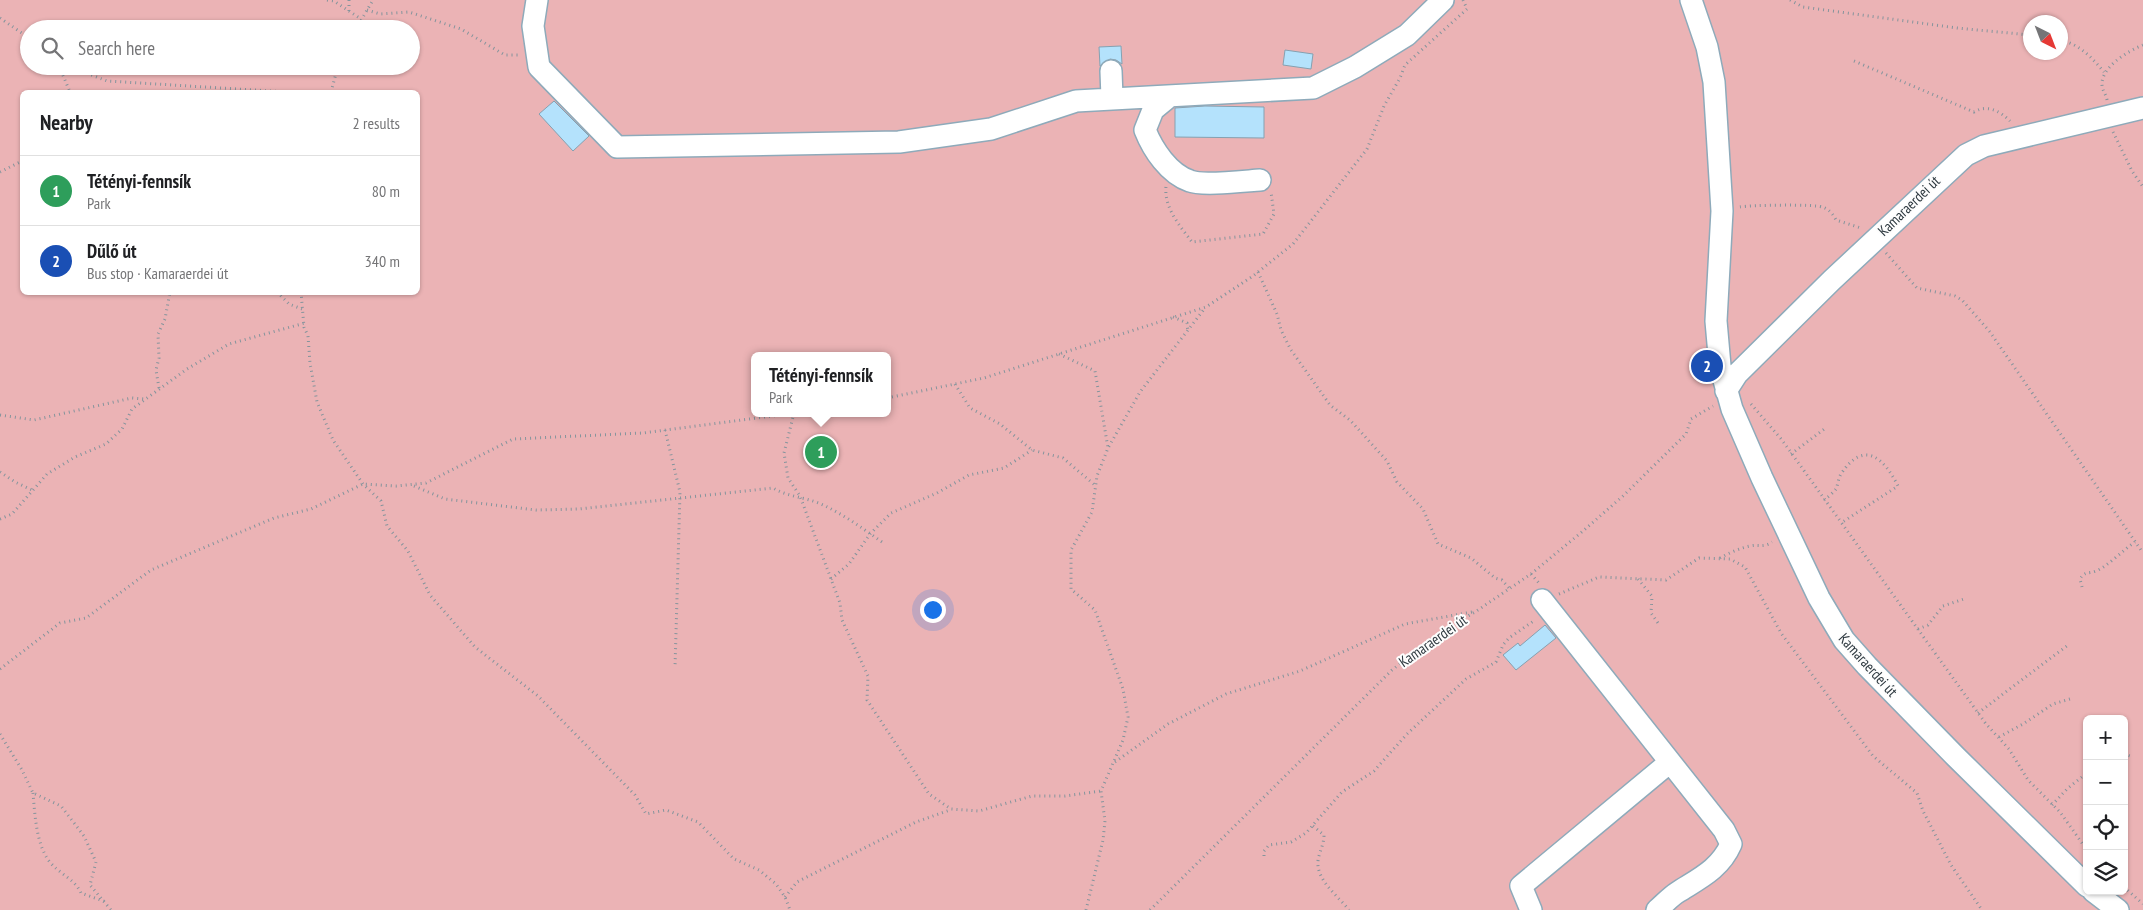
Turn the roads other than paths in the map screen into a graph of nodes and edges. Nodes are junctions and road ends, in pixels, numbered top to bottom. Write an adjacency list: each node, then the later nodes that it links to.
1 (537, 0): 6 (street)
2 (1443, 0): 5 (street)
3 (1691, 0): 9 (street, Kamaraerdei út)
4 (1111, 71): 6 (street)
5 (1170, 96): 6 (street); 8 (street)
6 (1112, 98)
7 (2143, 108): 9 (street, Kamaraerdei út)
8 (1260, 180)
9 (1726, 391): 12 (street, Kamaraerdei út)
10 (1548, 600): 11 (street)
11 (1670, 762): 14 (street); 15 (street)
12 (2083, 882)
13 (2098, 895): 16 (street)
14 (1531, 910)
15 (1657, 910)
16 (2118, 910)

